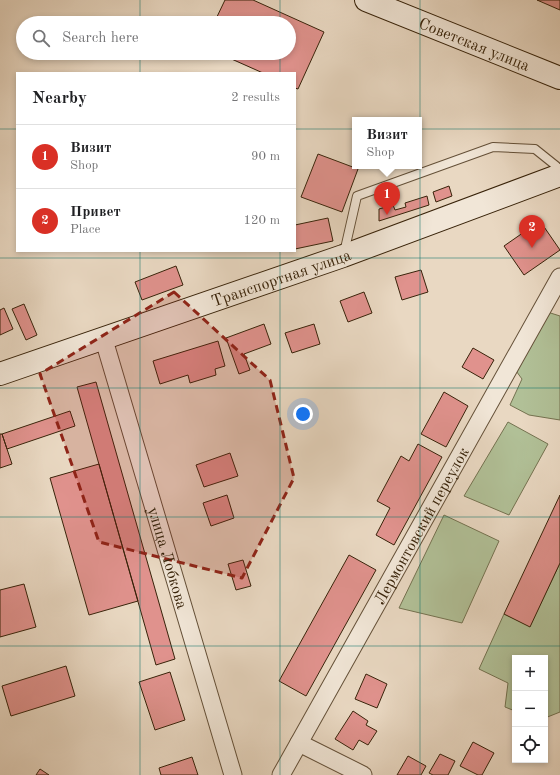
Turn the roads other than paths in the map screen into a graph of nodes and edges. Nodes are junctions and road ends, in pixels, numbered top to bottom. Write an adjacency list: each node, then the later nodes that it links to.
1 (366, 0): 2 (main road, Советская улица)
2 (389, 4): 3 (main road, Советская улица)
3 (560, 78)
4 (560, 169): 6 (lane)
5 (560, 175): 6 (main road, Транспортная улица)
6 (343, 256): 8 (main road, Транспортная улица)
7 (560, 277): 10 (street, Лермонтовский переулок)
8 (104, 340): 9 (main road, Транспортная улица); 11 (street, улица Лобкова)
9 (0, 374)
10 (298, 743): 12 (street, Лермонтовский переулок); 13 (street)
11 (233, 775)
12 (281, 775)
13 (363, 775)

